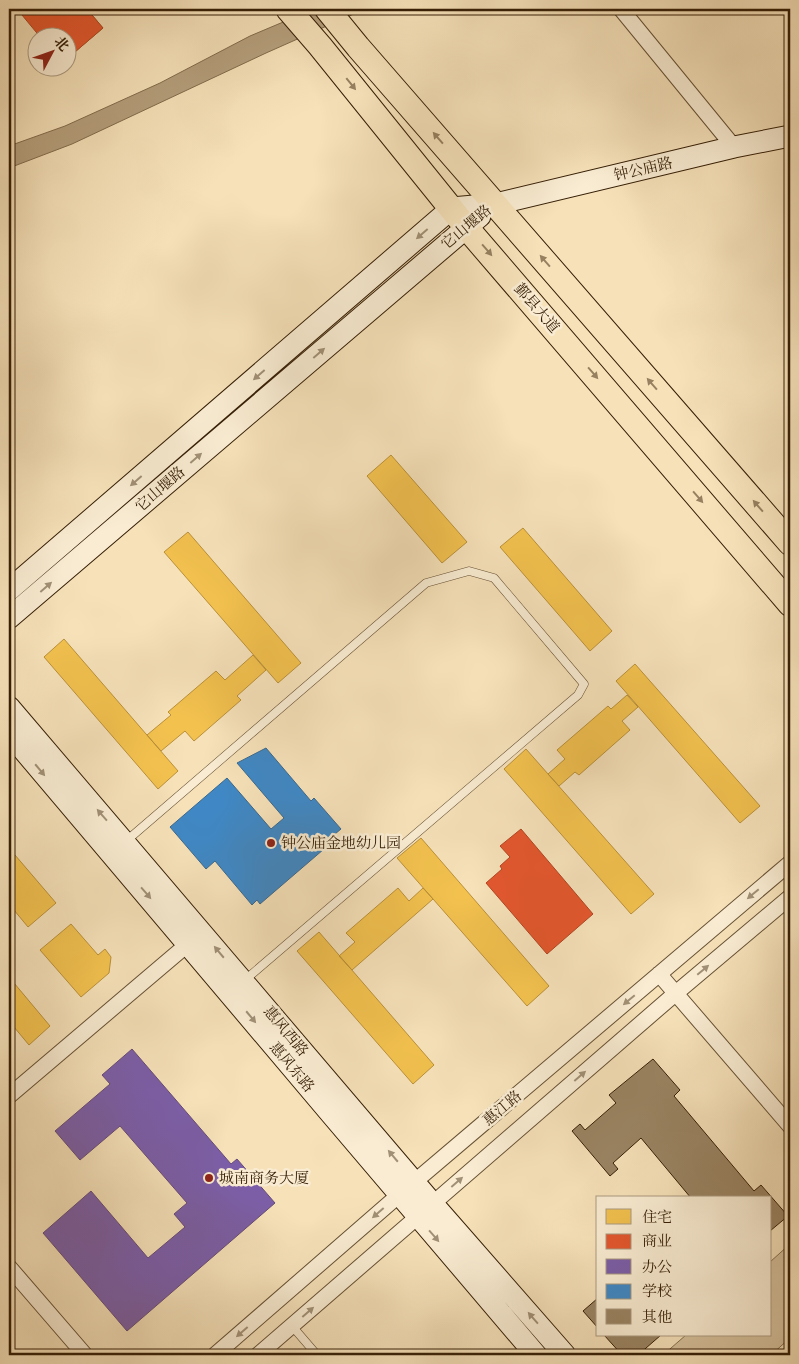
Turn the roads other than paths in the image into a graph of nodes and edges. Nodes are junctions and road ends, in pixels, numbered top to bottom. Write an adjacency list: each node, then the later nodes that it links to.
1 (288, 9): 7 (main road, 鄞县大道, one-way to 7)
2 (327, 9): 6 (main road, one-way to 2)
3 (621, 9): 5 (street)
4 (790, 136): 5 (street, 钟公庙路)
5 (734, 147): 6 (street, 钟公庙路)
6 (496, 204): 7 (street, 它山堰路); 8 (main road, one-way to 6)
7 (459, 217): 9 (street, 它山堰路, one-way to 9); 10 (main road, 鄞县大道, one-way to 10); 11 (street, 它山堰路, one-way to 7)
8 (790, 543)
9 (9, 590)
10 (790, 604)
11 (9, 618)
12 (9, 707): 14 (street, 惠风西路, one-way to 12)
13 (9, 732): 14 (street, one-way to 14)
14 (118, 848): 17 (street, 惠风西路); 19 (lane)
15 (790, 863): 18 (street, 惠江路, one-way to 18)
16 (790, 898): 20 (street, 惠江路, one-way to 16)
17 (196, 938): 19 (street, 惠风西路); 21 (street)
18 (659, 974): 20 (street); 23 (street, 惠江路, one-way to 23)
19 (237, 987): 23 (street, 惠风西路)
20 (676, 993): 22 (street); 24 (street, 惠江路, one-way to 20)
21 (9, 1096)
22 (790, 1126)
23 (407, 1189): 24 (street, 惠风西路); 28 (street, 惠江路, one-way to 28)
24 (425, 1210): 26 (street, 惠江路, one-way to 24); 31 (street, one-way to 31); 32 (street, 惠风西路, one-way to 24)
25 (9, 1267): 27 (street)
26 (292, 1326): 29 (street, 惠江路); 30 (lane)
27 (85, 1355)
28 (215, 1355)
29 (258, 1355)
30 (317, 1355)
31 (536, 1355)
32 (565, 1355)

